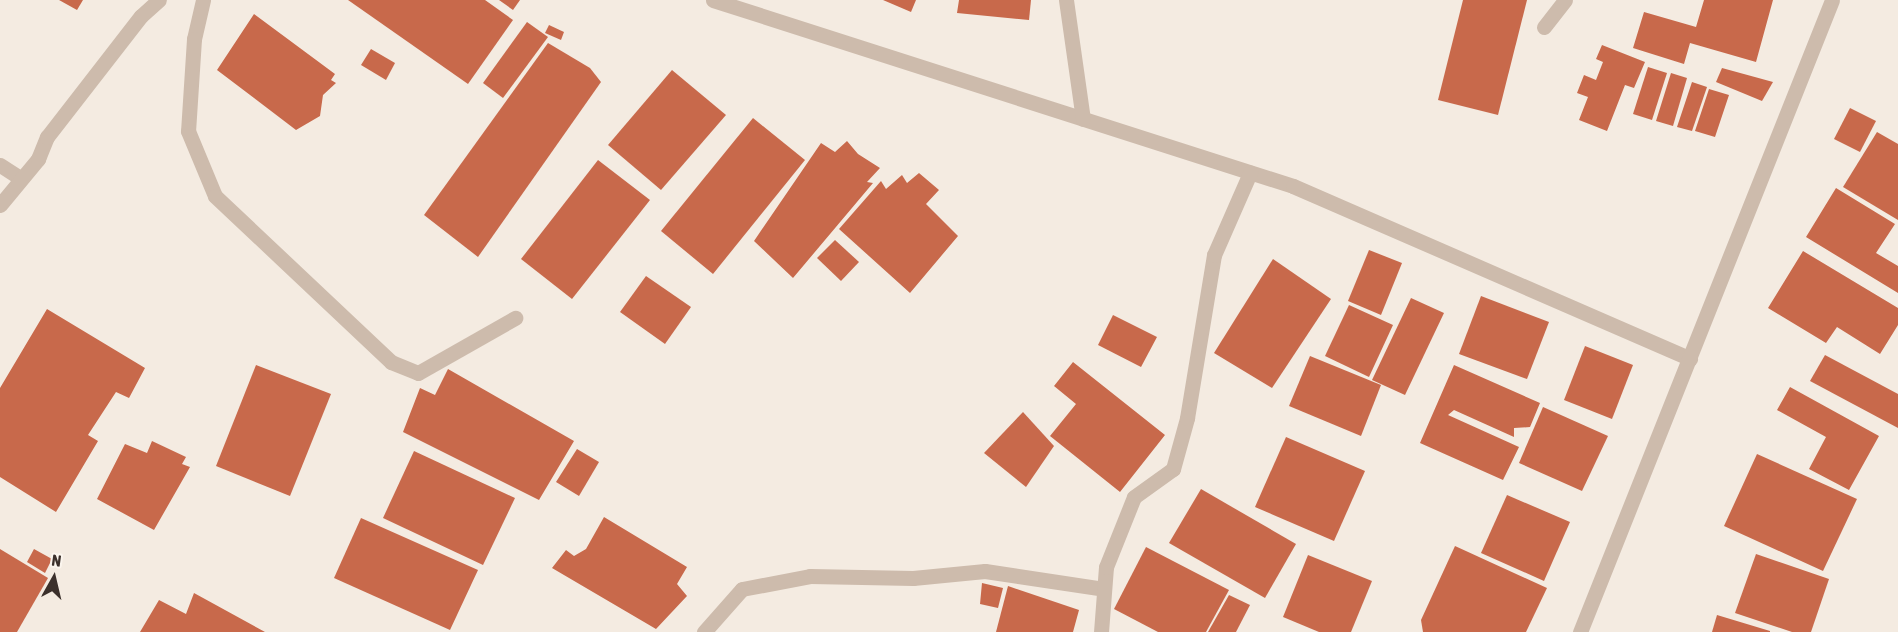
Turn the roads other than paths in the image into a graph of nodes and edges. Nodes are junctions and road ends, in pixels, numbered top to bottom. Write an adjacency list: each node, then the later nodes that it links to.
1 (159, 0): 11 (street)
2 (203, 0): 13 (street)
3 (713, 0): 8 (street)
4 (1066, 0): 8 (street)
5 (1565, 0): 7 (street)
6 (1832, 0): 14 (street)
7 (1544, 27)
8 (1083, 119): 10 (street)
9 (0, 165): 11 (street)
10 (1250, 172): 14 (street); 15 (street)
11 (20, 178): 12 (street)
12 (0, 205)
13 (515, 318)
14 (1690, 359): 18 (street)
15 (1104, 589): 16 (street); 17 (street)
16 (704, 632)
17 (1101, 632)
18 (1580, 632)

